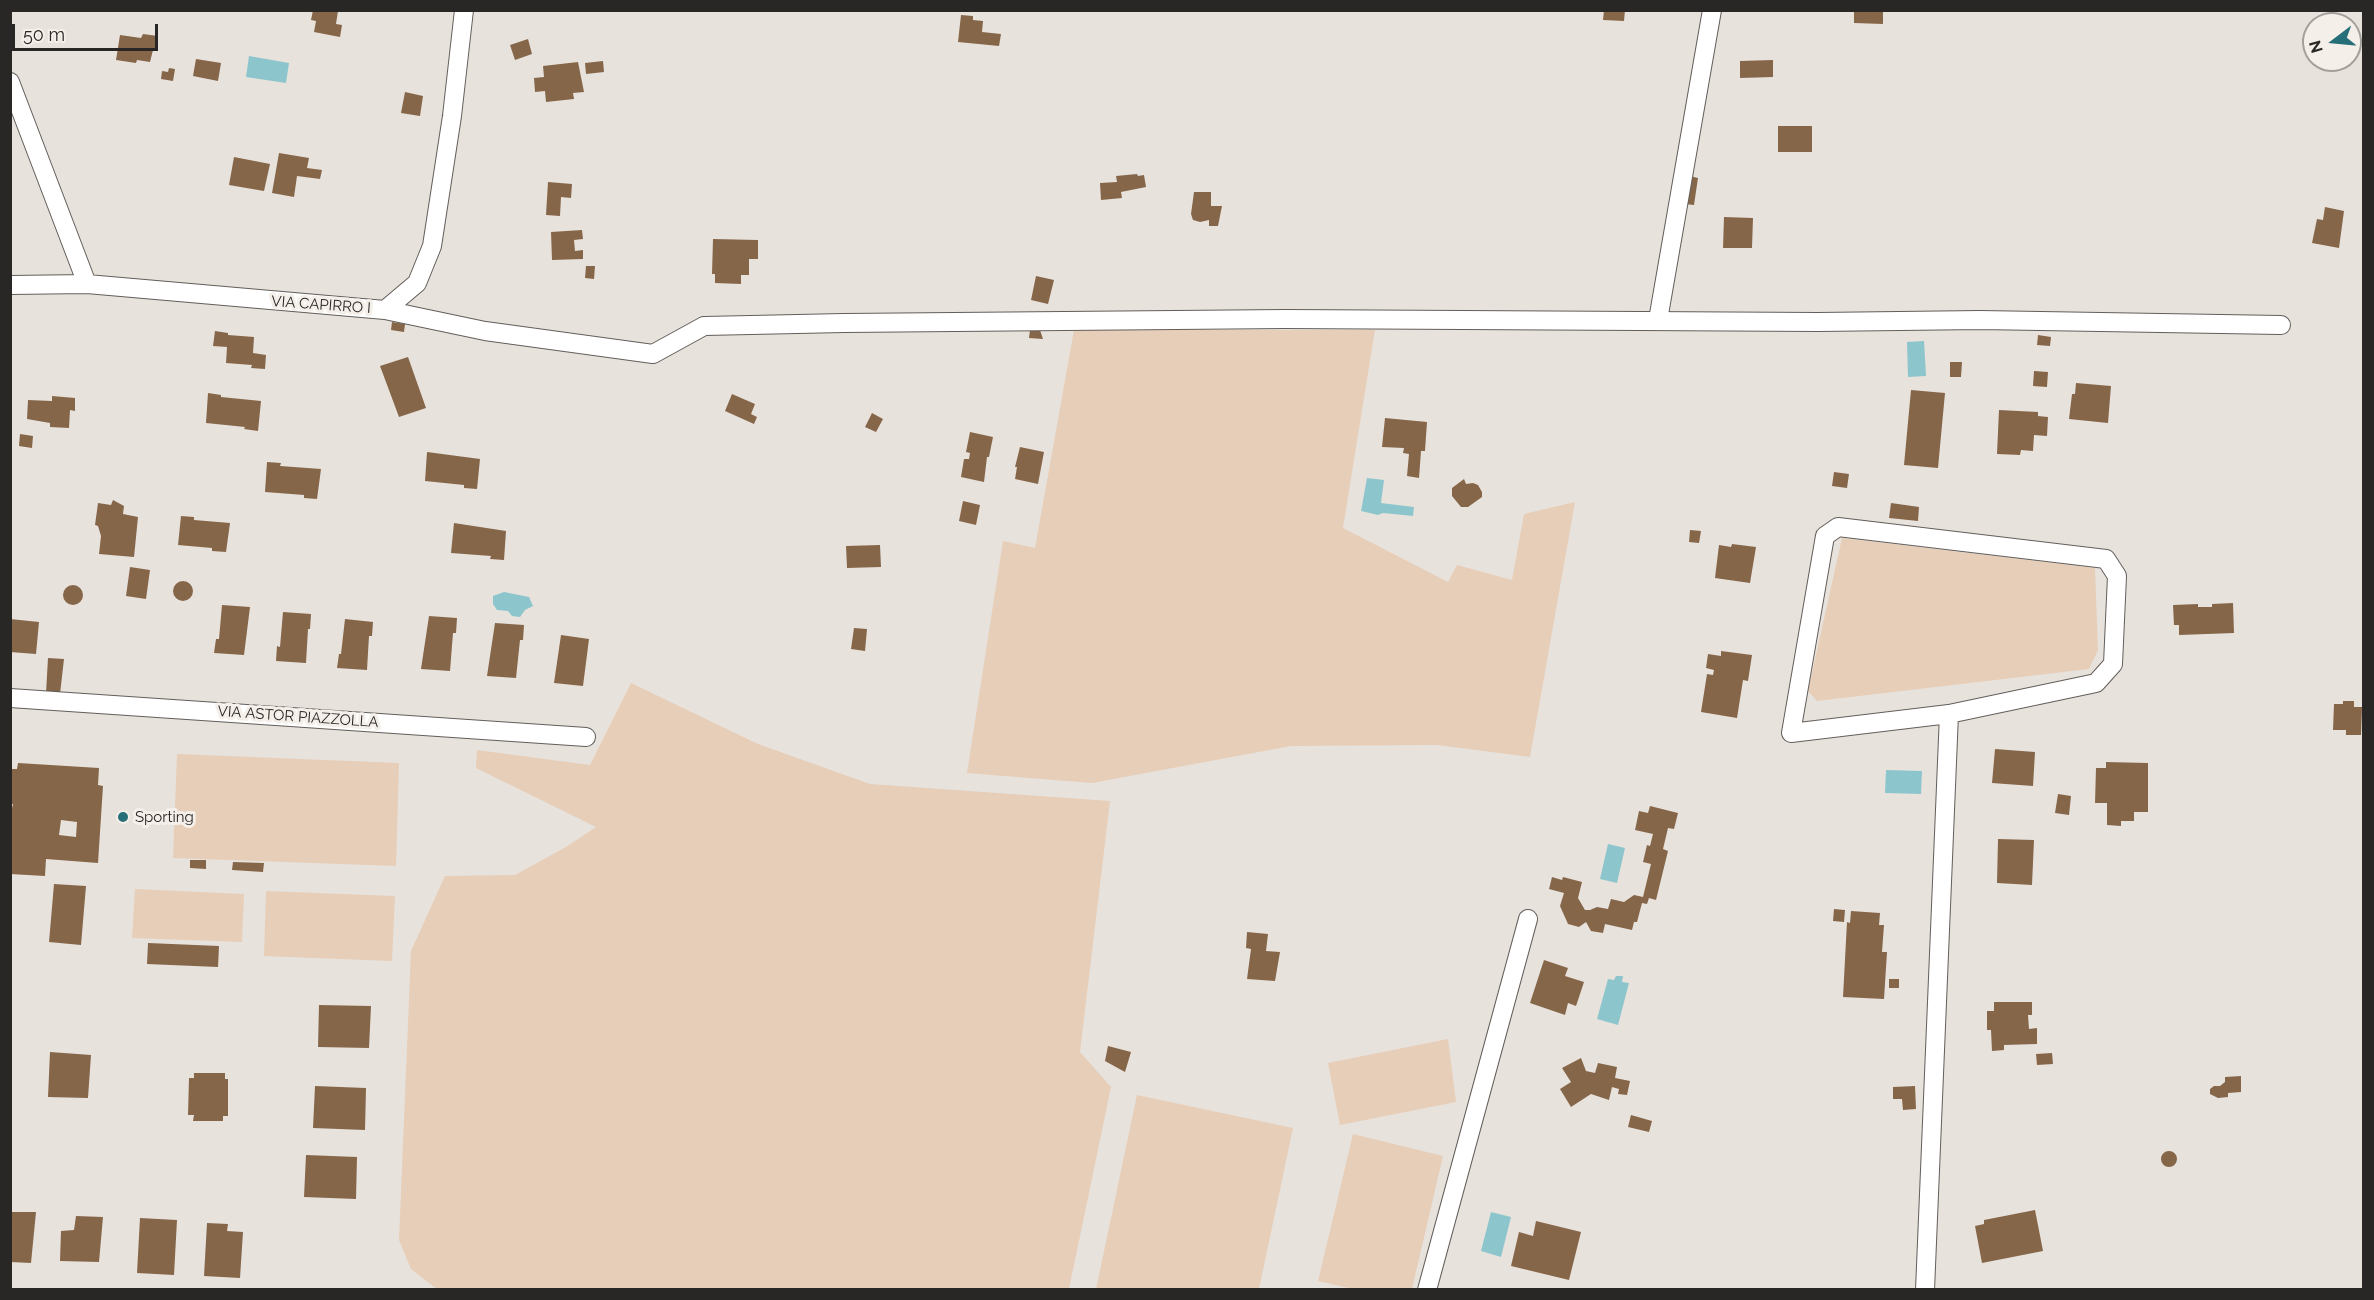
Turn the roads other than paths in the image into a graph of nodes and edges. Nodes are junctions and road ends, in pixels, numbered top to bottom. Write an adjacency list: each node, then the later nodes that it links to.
1 (464, 10): 6 (street, VIA CAPIRRO I)
2 (1712, 10): 7 (street)
3 (10, 82): 4 (street)
4 (87, 284): 5 (street, VIA CAPIRRO I); 6 (street, VIA CAPIRRO I)
5 (10, 285)
6 (385, 310): 7 (street)
7 (1658, 320): 8 (street)
8 (2282, 325)
9 (10, 698): 11 (street, VIA ASTOR PIAZZOLLA)
10 (1949, 714): 10 (street); 14 (street)
11 (586, 737)
12 (1528, 919): 13 (street)
13 (1427, 1290)
14 (1925, 1290)

